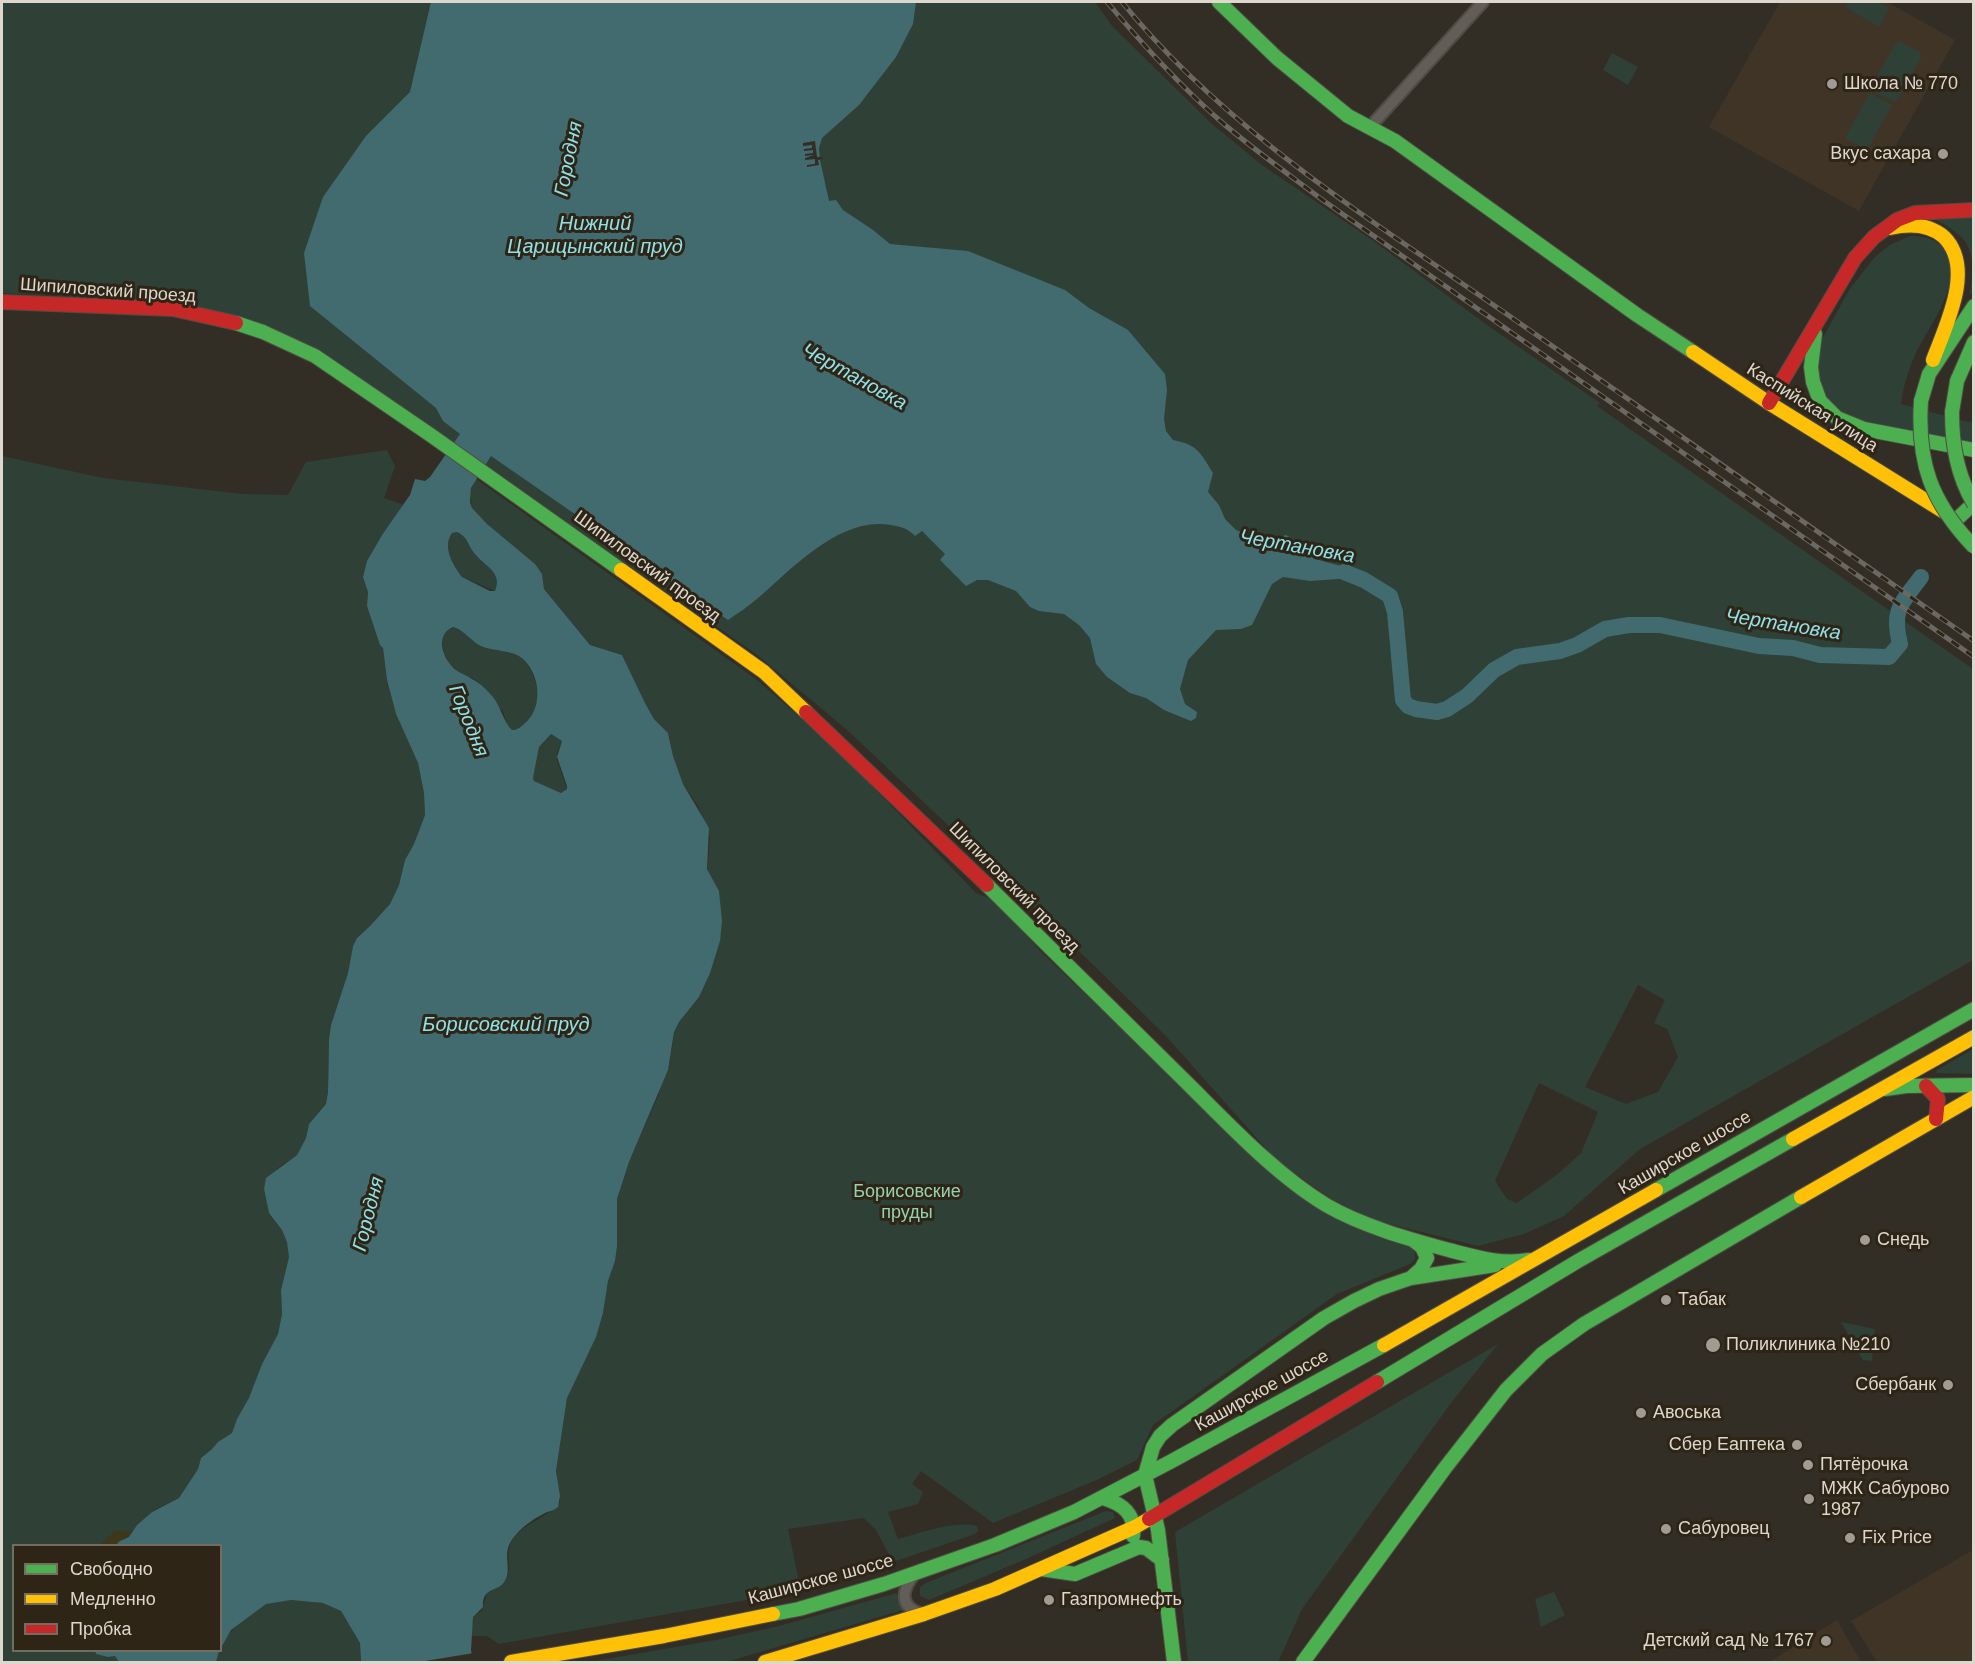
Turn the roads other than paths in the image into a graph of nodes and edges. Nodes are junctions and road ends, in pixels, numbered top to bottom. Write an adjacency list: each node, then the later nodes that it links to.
1 (1219, 2): 3 (main road, Каспийская улица)
2 (1483, 2): 3 (street)
3 (1370, 127): 11 (main road, Каспийская улица)
4 (1974, 210): 5 (main road)
5 (1882, 230): 8 (main road); 10 (main road)
6 (2, 302): 24 (main road, Шипиловский проезд)
7 (1974, 306): 10 (main road)
8 (1815, 328): 11 (main road); 12 (main road)
9 (1972, 346): 13 (main road, bridge)
10 (1929, 374): 16 (main road, bridge)
11 (1769, 403): 14 (main road, Каспийская улица)
12 (1974, 450)
13 (1974, 503): 14 (main road)
14 (1956, 520): 15 (main road, Каспийская улица)
15 (1974, 535)
16 (1974, 547)
17 (1974, 1009): 25 (main road, Каширское шоссе)
18 (1974, 1037): 21 (main road)
19 (1974, 1085): 20 (main road)
20 (1926, 1086): 21 (main road); 23 (main road)
21 (1882, 1089): 30 (main road)
22 (1974, 1097): 23 (main road)
23 (1936, 1119): 40 (main road)
24 (1413, 1240): 26 (main road, Шипиловский проезд); 27 (main road)
25 (1532, 1260): 26 (main road, Шипиловский проезд); 28 (main road, Каширское шоссе)
26 (1513, 1263): 27 (main road)
27 (1411, 1278): 28 (main road)
28 (1145, 1475): 29 (main road, Каширское шоссе); 30 (main road)
29 (1103, 1498): 31 (main road); 35 (main road, Каширское шоссе)
30 (1155, 1515): 31 (main road); 33 (main road)
31 (1135, 1527): 32 (main road); 34 (main road)
32 (1125, 1552): 33 (main road); 34 (main road)
33 (1162, 1560): 39 (main road)
34 (1041, 1569): 36 (main road)
35 (917, 1572): 36 (street); 37 (main road, Каширское шоссе)
36 (924, 1614): 38 (main road)
37 (511, 1662)
38 (765, 1662)
39 (1174, 1662)
40 (1303, 1662)

